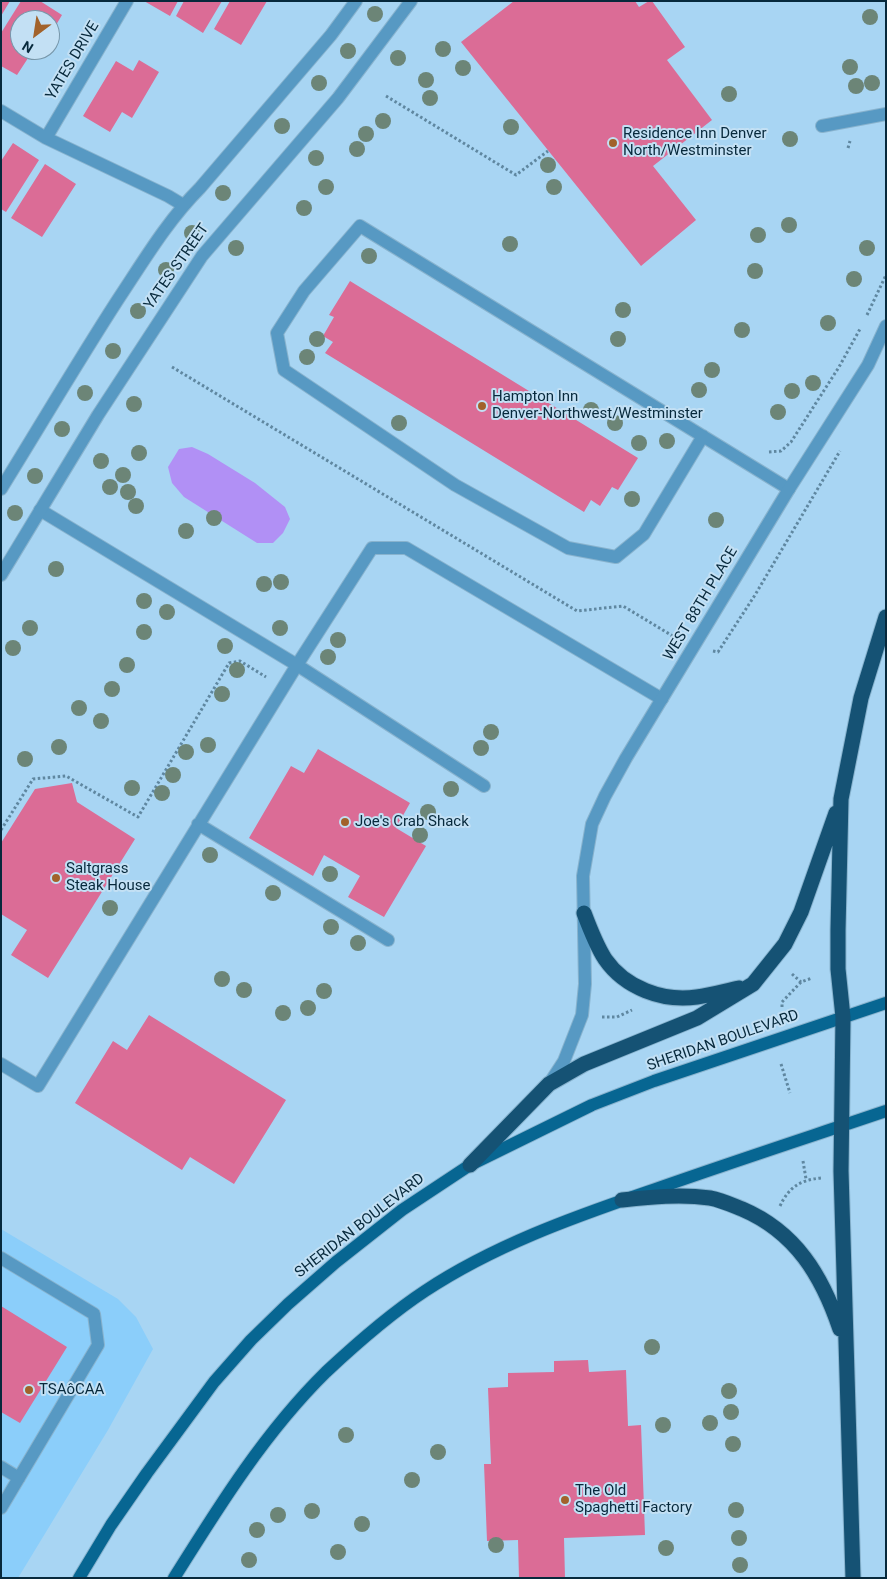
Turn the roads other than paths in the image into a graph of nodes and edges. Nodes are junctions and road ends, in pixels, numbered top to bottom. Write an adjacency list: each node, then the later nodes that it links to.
1 (128, 1): 7 (street, YATES DRIVE)
2 (356, 1): 8 (street, YATES STREET)
3 (411, 1): 13 (street, YATES STREET)
4 (1, 111): 7 (street)
5 (886, 114): 6 (street)
6 (822, 126)
7 (46, 138): 8 (street)
8 (183, 205): 11 (street, YATES STREET)
9 (886, 326): 12 (street, WEST 88TH PLACE)
10 (703, 436): 10 (street); 12 (street)
11 (1, 489)
12 (789, 490): 17 (street, WEST 88TH PLACE)
13 (40, 510): 14 (street, YATES STREET); 16 (street)
14 (1, 575)
15 (886, 617): 19 (highway)
16 (297, 665): 17 (street); 18 (street); 20 (street)
17 (662, 699): 21 (street, WEST 88TH PLACE)
18 (484, 786)
19 (841, 800): 23 (highway); 25 (highway)
20 (198, 824): 22 (street); 26 (street)
21 (584, 914): 23 (highway); 27 (street, WEST 88TH PLACE)
22 (388, 940)
23 (752, 984): 27 (highway)
24 (886, 1003): 25 (main road, SHERIDAN BOULEVARD)
25 (843, 1017): 29 (highway); 30 (main road, SHERIDAN BOULEVARD)
26 (1, 1064)
27 (549, 1084): 30 (highway)
28 (886, 1111): 29 (main road)
29 (840, 1127): 31 (main road); 33 (highway)
30 (470, 1165): 37 (main road, SHERIDAN BOULEVARD)
31 (622, 1200): 33 (highway); 38 (main road)
32 (1, 1258): 35 (street)
33 (845, 1345): 39 (highway)
34 (1, 1467): 35 (street)
35 (19, 1478): 36 (street)
36 (1, 1508)
37 (79, 1578)
38 (174, 1578)
39 (853, 1578)

